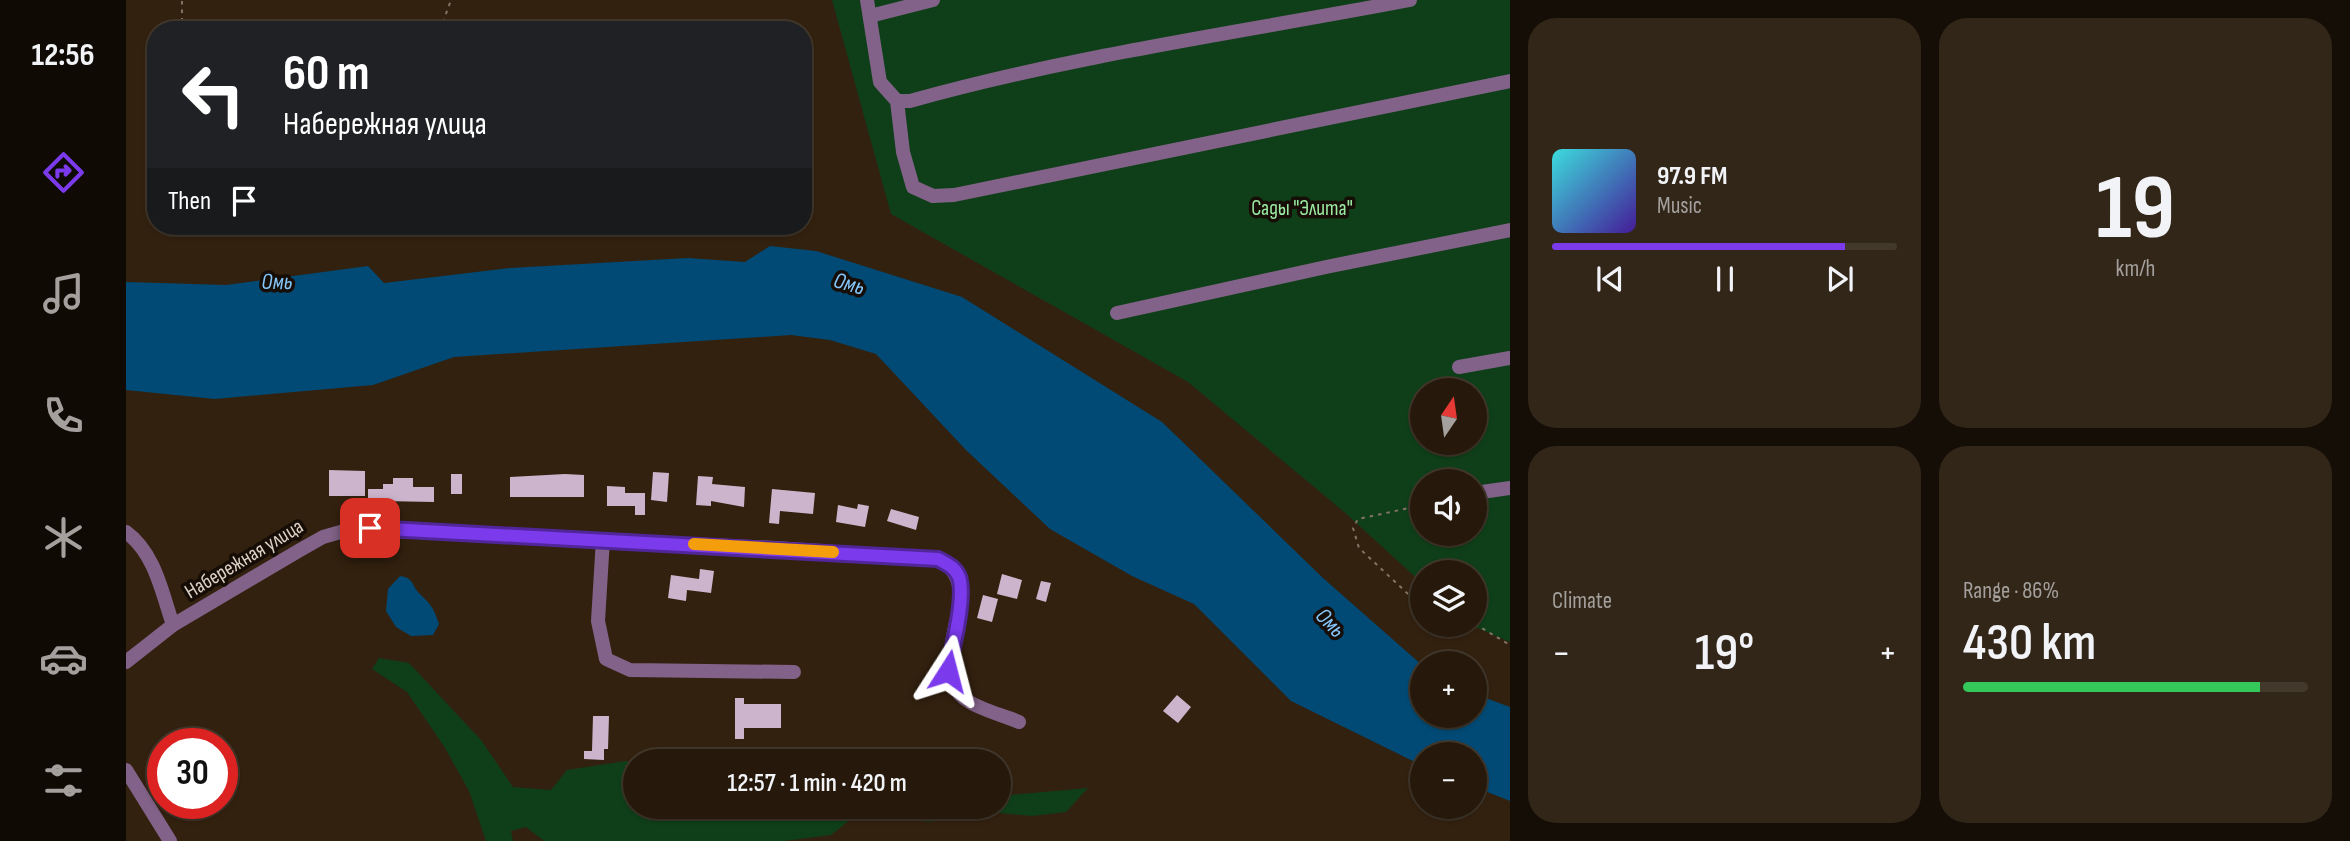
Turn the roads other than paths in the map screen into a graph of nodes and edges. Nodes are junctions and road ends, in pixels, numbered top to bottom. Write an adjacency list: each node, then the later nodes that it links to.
1 (867, 0): 4 (street)
2 (933, 0): 4 (street)
3 (1410, 0): 6 (street)
4 (870, 16): 6 (street)
5 (1510, 81): 6 (street)
6 (897, 101)
7 (1510, 230): 8 (street)
8 (1117, 313)
9 (1510, 358): 10 (street)
10 (1458, 367)
11 (1510, 488): 12 (street)
12 (1487, 491)
13 (126, 532): 15 (street)
14 (603, 539): 15 (street, Набережная улица); 17 (street); 18 (street, Набережная улица)
15 (173, 625): 16 (street, Набережная улица)
16 (126, 662)
17 (794, 673)
18 (1018, 722)
19 (126, 770): 20 (street)
20 (170, 841)

